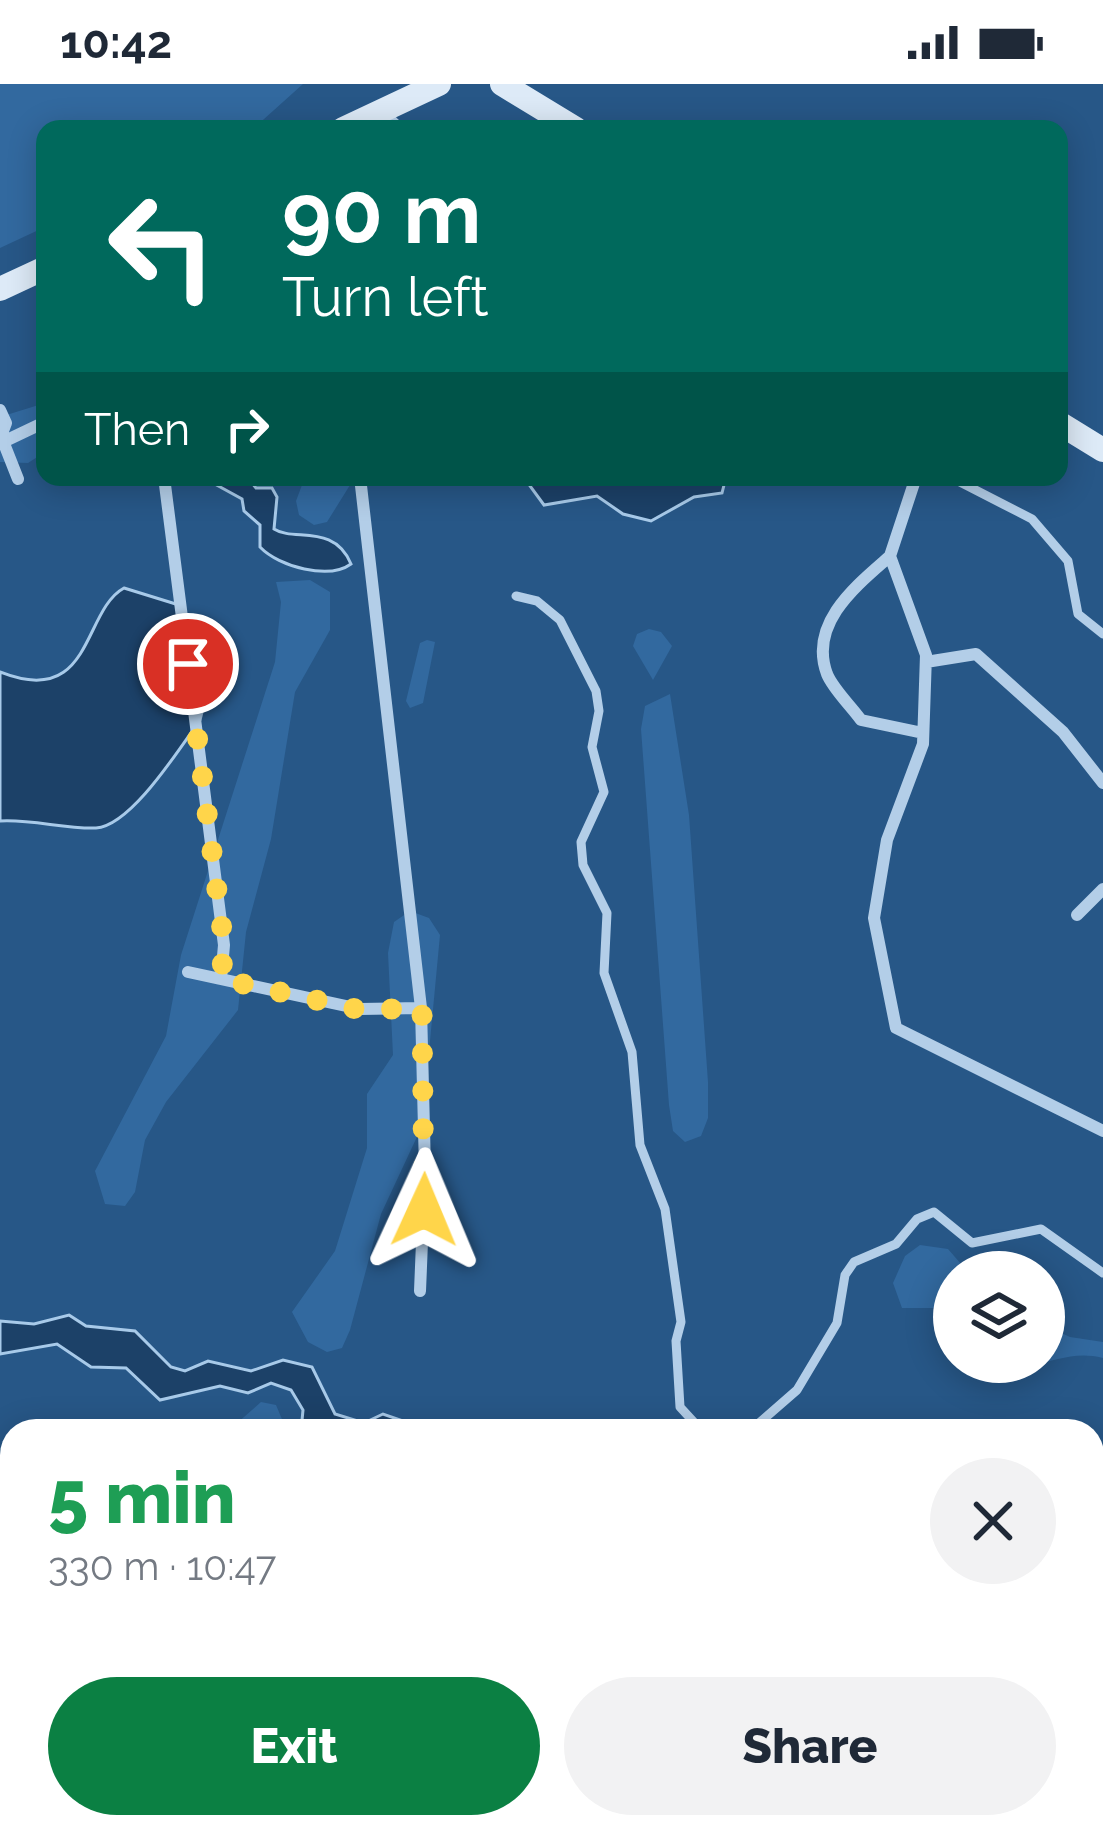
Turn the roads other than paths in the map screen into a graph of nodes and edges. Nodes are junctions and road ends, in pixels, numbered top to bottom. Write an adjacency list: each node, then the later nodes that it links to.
1 (439, 84): 3 (street)
2 (502, 84): 6 (street)
3 (382, 111): 4 (street); 5 (lane)
4 (362, 120)
5 (392, 120)
6 (561, 120)
7 (36, 272): 8 (street)
8 (0, 289)
9 (0, 410): 12 (street)
10 (36, 425): 12 (street)
11 (1068, 428): 13 (street)
12 (1, 438): 14 (street)
13 (1103, 449)
14 (18, 479)
15 (165, 486): 28 (street)
16 (361, 486): 29 (street)
17 (913, 486): 19 (street)
18 (968, 486): 21 (lane)
19 (890, 556): 22 (street); 23 (street)
20 (516, 596): 33 (lane)
21 (1103, 634)
22 (926, 662): 23 (street); 24 (street)
23 (923, 733): 30 (street)
24 (1103, 783)
25 (1103, 889): 26 (street)
26 (1076, 915)
27 (188, 972): 28 (street)
28 (221, 979): 29 (street)
29 (422, 1008): 32 (street)
30 (1103, 1131)
31 (1103, 1273): 34 (lane)
32 (420, 1291)
33 (691, 1419)
34 (764, 1419)

